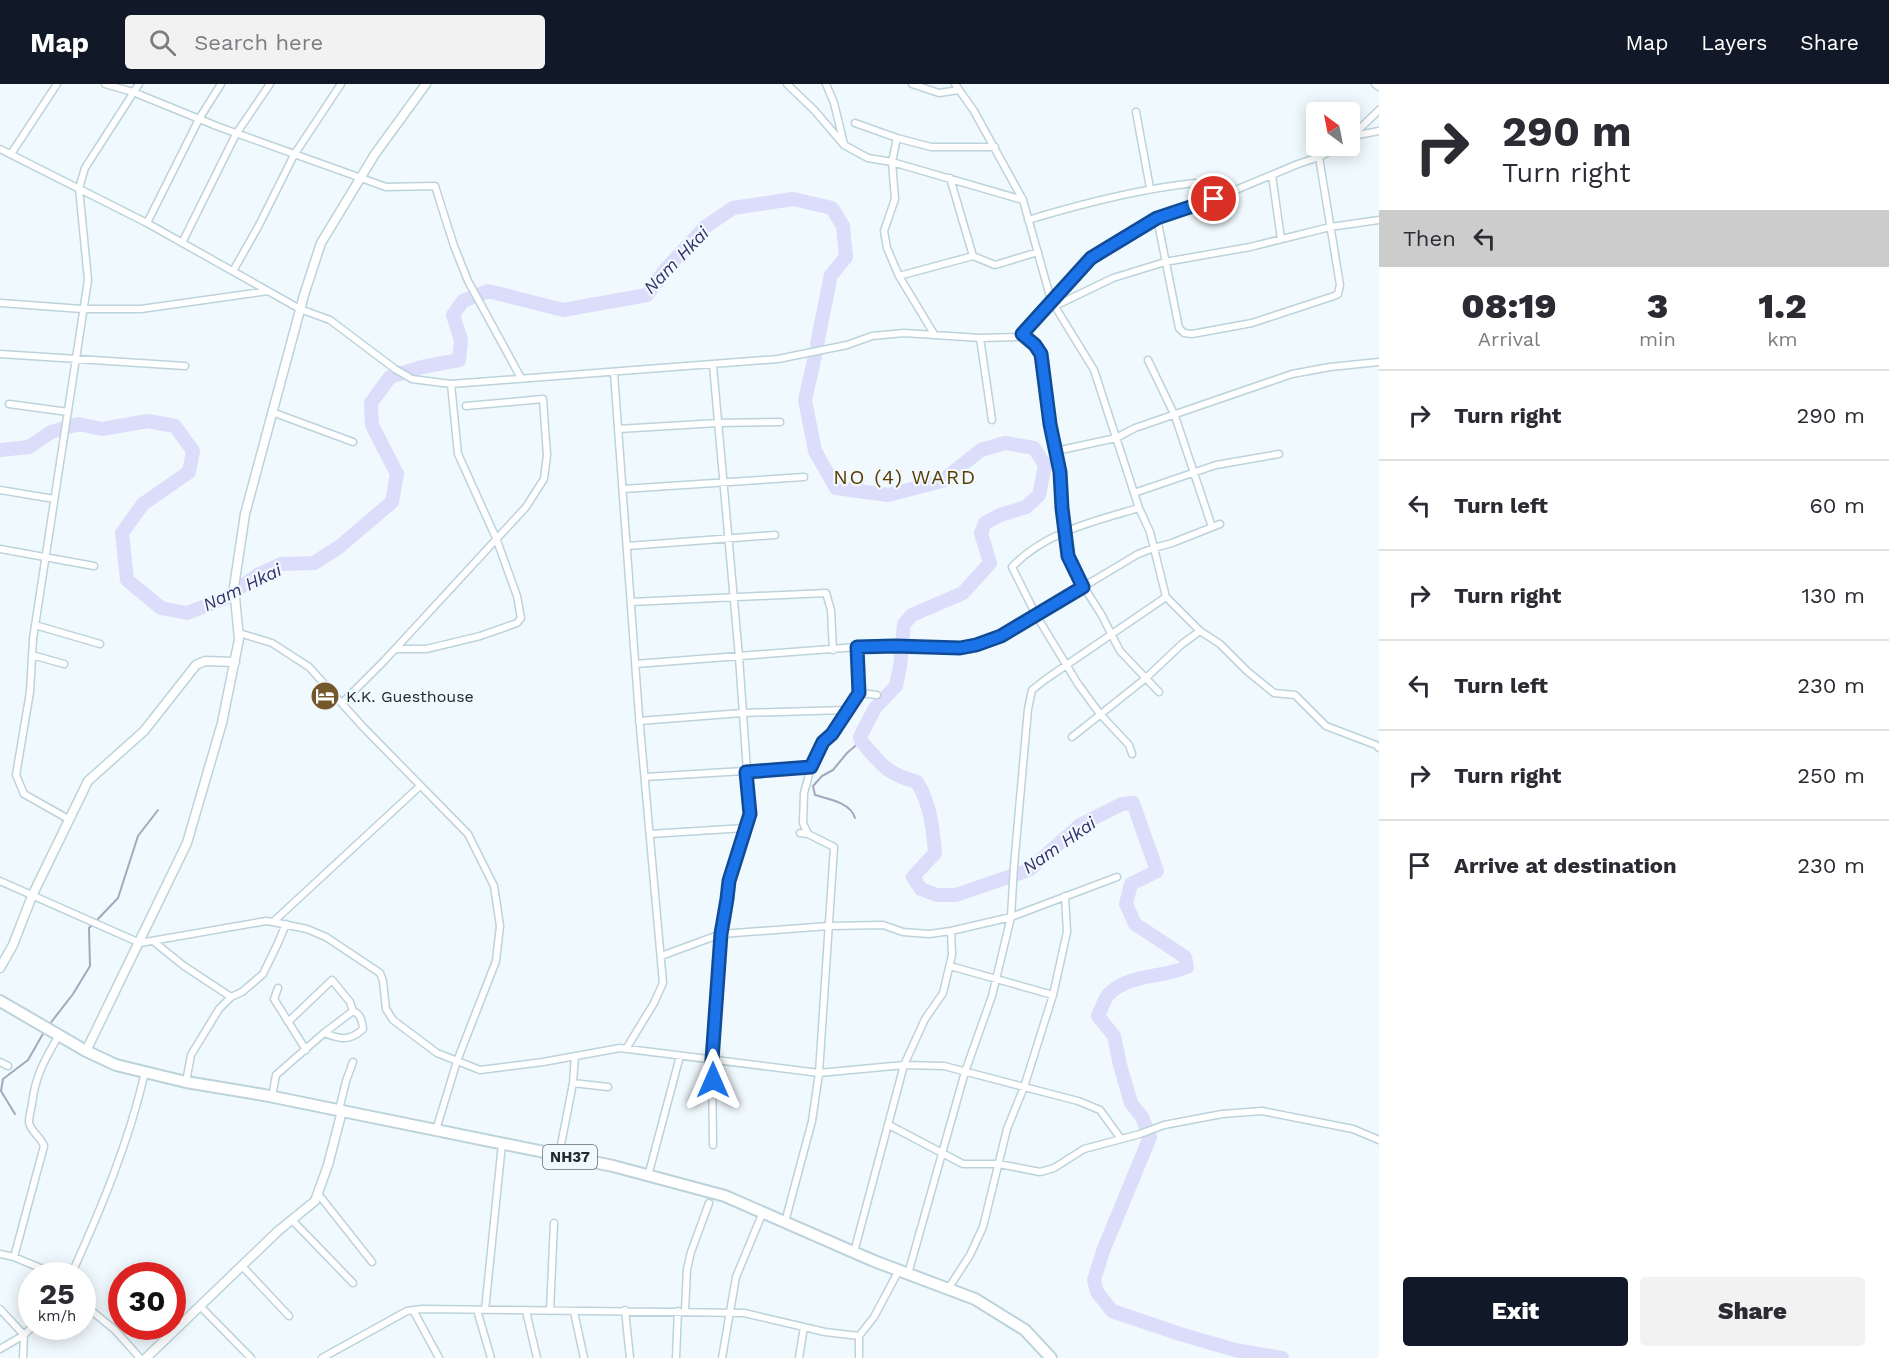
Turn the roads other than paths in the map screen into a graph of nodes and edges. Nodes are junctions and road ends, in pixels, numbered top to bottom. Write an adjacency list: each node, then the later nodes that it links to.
1 (57, 84): 27 (street)
2 (105, 84): 14 (street)
3 (139, 84): 14 (street)
4 (221, 84): 17 (street)
5 (270, 84): 21 (street)
6 (341, 84): 28 (street)
7 (426, 84): 33 (main road)
8 (787, 84): 24 (street)
9 (826, 84): 24 (street)
10 (912, 84): 12 (street)
11 (1375, 84): 13 (street)
12 (957, 86): 25 (street)
13 (1379, 87)
14 (133, 92): 17 (street); 35 (street)
15 (1379, 110): 19 (street)
16 (1136, 112): 36 (street)
17 (199, 119): 21 (street); 41 (street)
18 (855, 123): 23 (street)
19 (1360, 128)
20 (1379, 131): 22 (street)
21 (236, 134): 28 (street); 44 (street)
22 (1360, 135)
23 (897, 138): 25 (street); 30 (street)
24 (844, 145): 30 (street)
25 (994, 147): 37 (street)
26 (0, 148): 27 (street)
27 (12, 154): 35 (street)
28 (294, 155): 33 (street); 48 (street)
29 (1319, 157): 31 (street); 42 (street)
30 (892, 162): 32 (street); 49 (street)
31 (1272, 175): 38 (street); 43 (street)
32 (950, 178): 37 (street); 46 (street)
33 (360, 179): 54 (main road); 65 (street)
34 (1196, 183): 36 (street)
35 (79, 188): 41 (street); 53 (street)
36 (1150, 188): 39 (street)
37 (1023, 200): 39 (street)
38 (1157, 218): 47 (street); 52 (street)
39 (1028, 220): 45 (street)
40 (1379, 220): 42 (street)
41 (147, 223): 44 (street)
42 (1330, 226): 43 (street); 47 (street)
43 (1281, 239): 47 (street)
44 (182, 243): 48 (street)
45 (1038, 252): 46 (street); 52 (street)
46 (973, 256): 49 (street)
47 (1165, 262): 52 (street)
48 (233, 271): 50 (street)
49 (900, 276): 55 (street)
50 (268, 291): 53 (street); 54 (street)
51 (1, 303): 53 (street)
52 (1053, 303): 56 (street); 76 (street)
53 (82, 309): 59 (street)
54 (300, 309): 66 (street); 70 (main road)
55 (934, 334): 57 (street); 62 (street)
56 (1022, 334): 57 (street); 78 (street)
57 (980, 338): 72 (street)
58 (0, 354): 59 (street)
59 (76, 360): 63 (street); 69 (street)
60 (1148, 360): 71 (street)
61 (1379, 362): 71 (street)
62 (713, 365): 64 (street); 74 (street)
63 (185, 366)
64 (614, 373): 65 (street); 75 (street)
65 (521, 378): 66 (street)
66 (451, 384): 92 (street)
67 (9, 404): 69 (street)
68 (466, 406): 92 (street)
69 (68, 412): 86 (street)
70 (272, 412): 77 (street); 106 (main road)
71 (1175, 416): 76 (street); 80 (street)
72 (992, 420)
73 (780, 422): 74 (street)
74 (718, 423): 75 (street); 82 (street)
75 (618, 429): 83 (street)
76 (1116, 438): 78 (street); 85 (street)
77 (353, 442)
78 (1056, 451): 90 (street)
79 (1279, 454): 80 (street)
80 (1194, 472): 85 (street); 89 (street)
81 (804, 477): 82 (street)
82 (723, 482): 83 (street); 93 (street)
83 (623, 489): 94 (street)
84 (0, 490): 86 (street)
85 (1134, 493): 87 (street)
86 (54, 499): 97 (street)
87 (1140, 508): 90 (street); 95 (street)
88 (1220, 524): 89 (street)
89 (1212, 527): 95 (street)
90 (1065, 531): 99 (street); 103 (street)
91 (775, 535): 93 (street)
92 (496, 538): 110 (street); 110 (street)
93 (728, 539): 94 (street); 101 (street)
94 (627, 546): 102 (street)
95 (1154, 548): 99 (street); 100 (street)
96 (0, 549): 97 (street)
97 (45, 557): 98 (street); 104 (street)
98 (94, 566)
99 (1083, 587): 103 (street); 107 (street)
100 (1166, 597): 105 (street); 107 (street)
101 (734, 598): 102 (street); 111 (street); 113 (street)
102 (631, 602): 116 (street)
103 (1036, 615): 109 (street); 117 (street)
104 (35, 625): 108 (street); 112 (street)
105 (1200, 631): 118 (street); 128 (street)
106 (239, 633): 114 (main road); 122 (street)
107 (1111, 634): 117 (street); 118 (street)
108 (100, 644)
109 (857, 647): 111 (street); 120 (street)
110 (396, 649): 122 (street)
111 (833, 650): 113 (street)
112 (32, 654): 115 (street); 134 (street)
113 (739, 657): 116 (street); 124 (street)
114 (235, 662): 134 (main road); 150 (main road)
115 (64, 664)
116 (635, 664): 126 (street)
117 (1066, 665): 125 (street); 143 (street)
118 (1146, 678): 119 (street); 125 (street)
119 (1159, 692)
120 (859, 693): 121 (street); 123 (street)
121 (878, 695)
122 (342, 703): 133 (street)
123 (846, 710): 124 (street); 130 (street)
124 (742, 713): 126 (street); 131 (street)
125 (1101, 714): 127 (street); 129 (street)
126 (639, 721): 132 (street)
127 (1072, 737)
128 (1379, 748)
129 (1132, 754)
130 (811, 767): 131 (street); 138 (street)
131 (746, 772): 132 (street); 135 (street)
132 (645, 777): 137 (street)
133 (420, 786): 144 (street); 169 (street)
134 (70, 820): 141 (main road)
135 (746, 828): 137 (street); 148 (street)
136 (800, 833): 138 (street)
137 (650, 834): 151 (street)
138 (808, 834): 146 (street)
139 (1117, 877): 142 (street)
140 (0, 881): 141 (street)
141 (32, 896): 150 (street); 153 (main road)
142 (1065, 896): 143 (street); 156 (street)
143 (1011, 917): 147 (street); 154 (street)
144 (273, 922): 145 (street); 149 (street)
145 (286, 924): 157 (street); 169 (street)
146 (829, 926): 147 (street); 148 (street); 176 (street)
147 (951, 931): 152 (street)
148 (721, 934): 151 (street); 168 (street)
149 (153, 941): 150 (street); 157 (street)
150 (140, 943): 165 (main road)
151 (661, 956): 163 (street)
152 (950, 966): 154 (street); 172 (street)
153 (0, 968)
154 (996, 978): 156 (street); 175 (street)
155 (278, 988): 160 (street)
156 (1053, 995): 180 (street)
157 (231, 997): 177 (street)
158 (0, 1002): 162 (highway, NH37)
159 (353, 1011): 160 (street); 161 (street); 161 (street)
160 (288, 1022): 164 (street)
161 (324, 1033): 164 (street)
162 (59, 1034): 165 (highway, NH37); 201 (street)
163 (626, 1049): 166 (street); 167 (street)
164 (306, 1050): 181 (street)
165 (86, 1051): 174 (highway, NH37)
166 (575, 1056): 169 (street); 178 (street)
167 (680, 1056): 168 (street); 192 (street)
168 (712, 1060): 176 (street); 188 (street)
169 (457, 1061): 184 (street)
170 (0, 1062): 173 (street)
171 (353, 1062): 182 (street)
172 (904, 1065): 175 (street); 176 (street); 183 (street)
173 (8, 1066)
174 (145, 1072): 177 (highway, NH37); 203 (street)
175 (965, 1072): 180 (street); 189 (street)
176 (819, 1073): 197 (street)
177 (186, 1082): 181 (highway, NH37)
178 (573, 1083): 179 (street); 190 (street)
179 (608, 1087)
180 (1024, 1087): 185 (street); 191 (street)
181 (272, 1096): 182 (highway, NH37)
182 (340, 1110): 184 (highway, NH37); 193 (main road)
183 (888, 1125): 189 (street); 199 (street)
184 (436, 1130): 187 (highway, NH37)
185 (1121, 1139): 186 (street); 191 (street)
186 (1379, 1140)
187 (502, 1144): 190 (highway, NH37); 212 (street)
188 (713, 1145)
189 (942, 1153): 191 (street); 206 (street)
190 (559, 1155): 192 (highway, NH37)
191 (999, 1164): 208 (street)
192 (648, 1176): 195 (highway, NH37)
193 (319, 1195): 196 (main road); 204 (street)
194 (709, 1203): 217 (street)
195 (763, 1212): 197 (highway, NH37); 219 (street)
196 (292, 1220): 205 (main road); 207 (street)
197 (785, 1222): 199 (highway, NH37)
198 (554, 1223): 215 (street)
199 (854, 1252): 206 (highway, NH37)
200 (0, 1254): 201 (street)
201 (14, 1257): 202 (street)
202 (26, 1262)
203 (77, 1262)
204 (372, 1262)
205 (242, 1266): 209 (main road); 221 (street)
206 (903, 1272): 208 (highway, NH37); 224 (street)
207 (353, 1283)
208 (948, 1288): 242 (highway, NH37)
209 (200, 1306): 230 (main road); 231 (street)
210 (0, 1309): 223 (street)
211 (413, 1310): 212 (street); 232 (street); 233 (street)
212 (481, 1310): 214 (street); 234 (street)
213 (626, 1310): 216 (street); 218 (street); 237 (street)
214 (526, 1311): 215 (street); 235 (street)
215 (550, 1311): 218 (street)
216 (678, 1311): 217 (street); 238 (street)
217 (685, 1311): 219 (street)
218 (574, 1312): 236 (street)
219 (729, 1312): 222 (street); 239 (street)
220 (96, 1314): 229 (street)
221 (289, 1316)
222 (804, 1327): 224 (street); 240 (street)
223 (18, 1328)
224 (859, 1336): 241 (street)
225 (18, 1338): 227 (street)
226 (24, 1340): 228 (street)
227 (0, 1349)
228 (23, 1358)
229 (140, 1358)
230 (146, 1358)
231 (251, 1358)
232 (322, 1358)
233 (439, 1358)
234 (492, 1358)
235 (537, 1358)
236 (584, 1358)
237 (630, 1358)
238 (676, 1358)
239 (722, 1358)
240 (799, 1358)
241 (859, 1358)
242 (1051, 1358)

